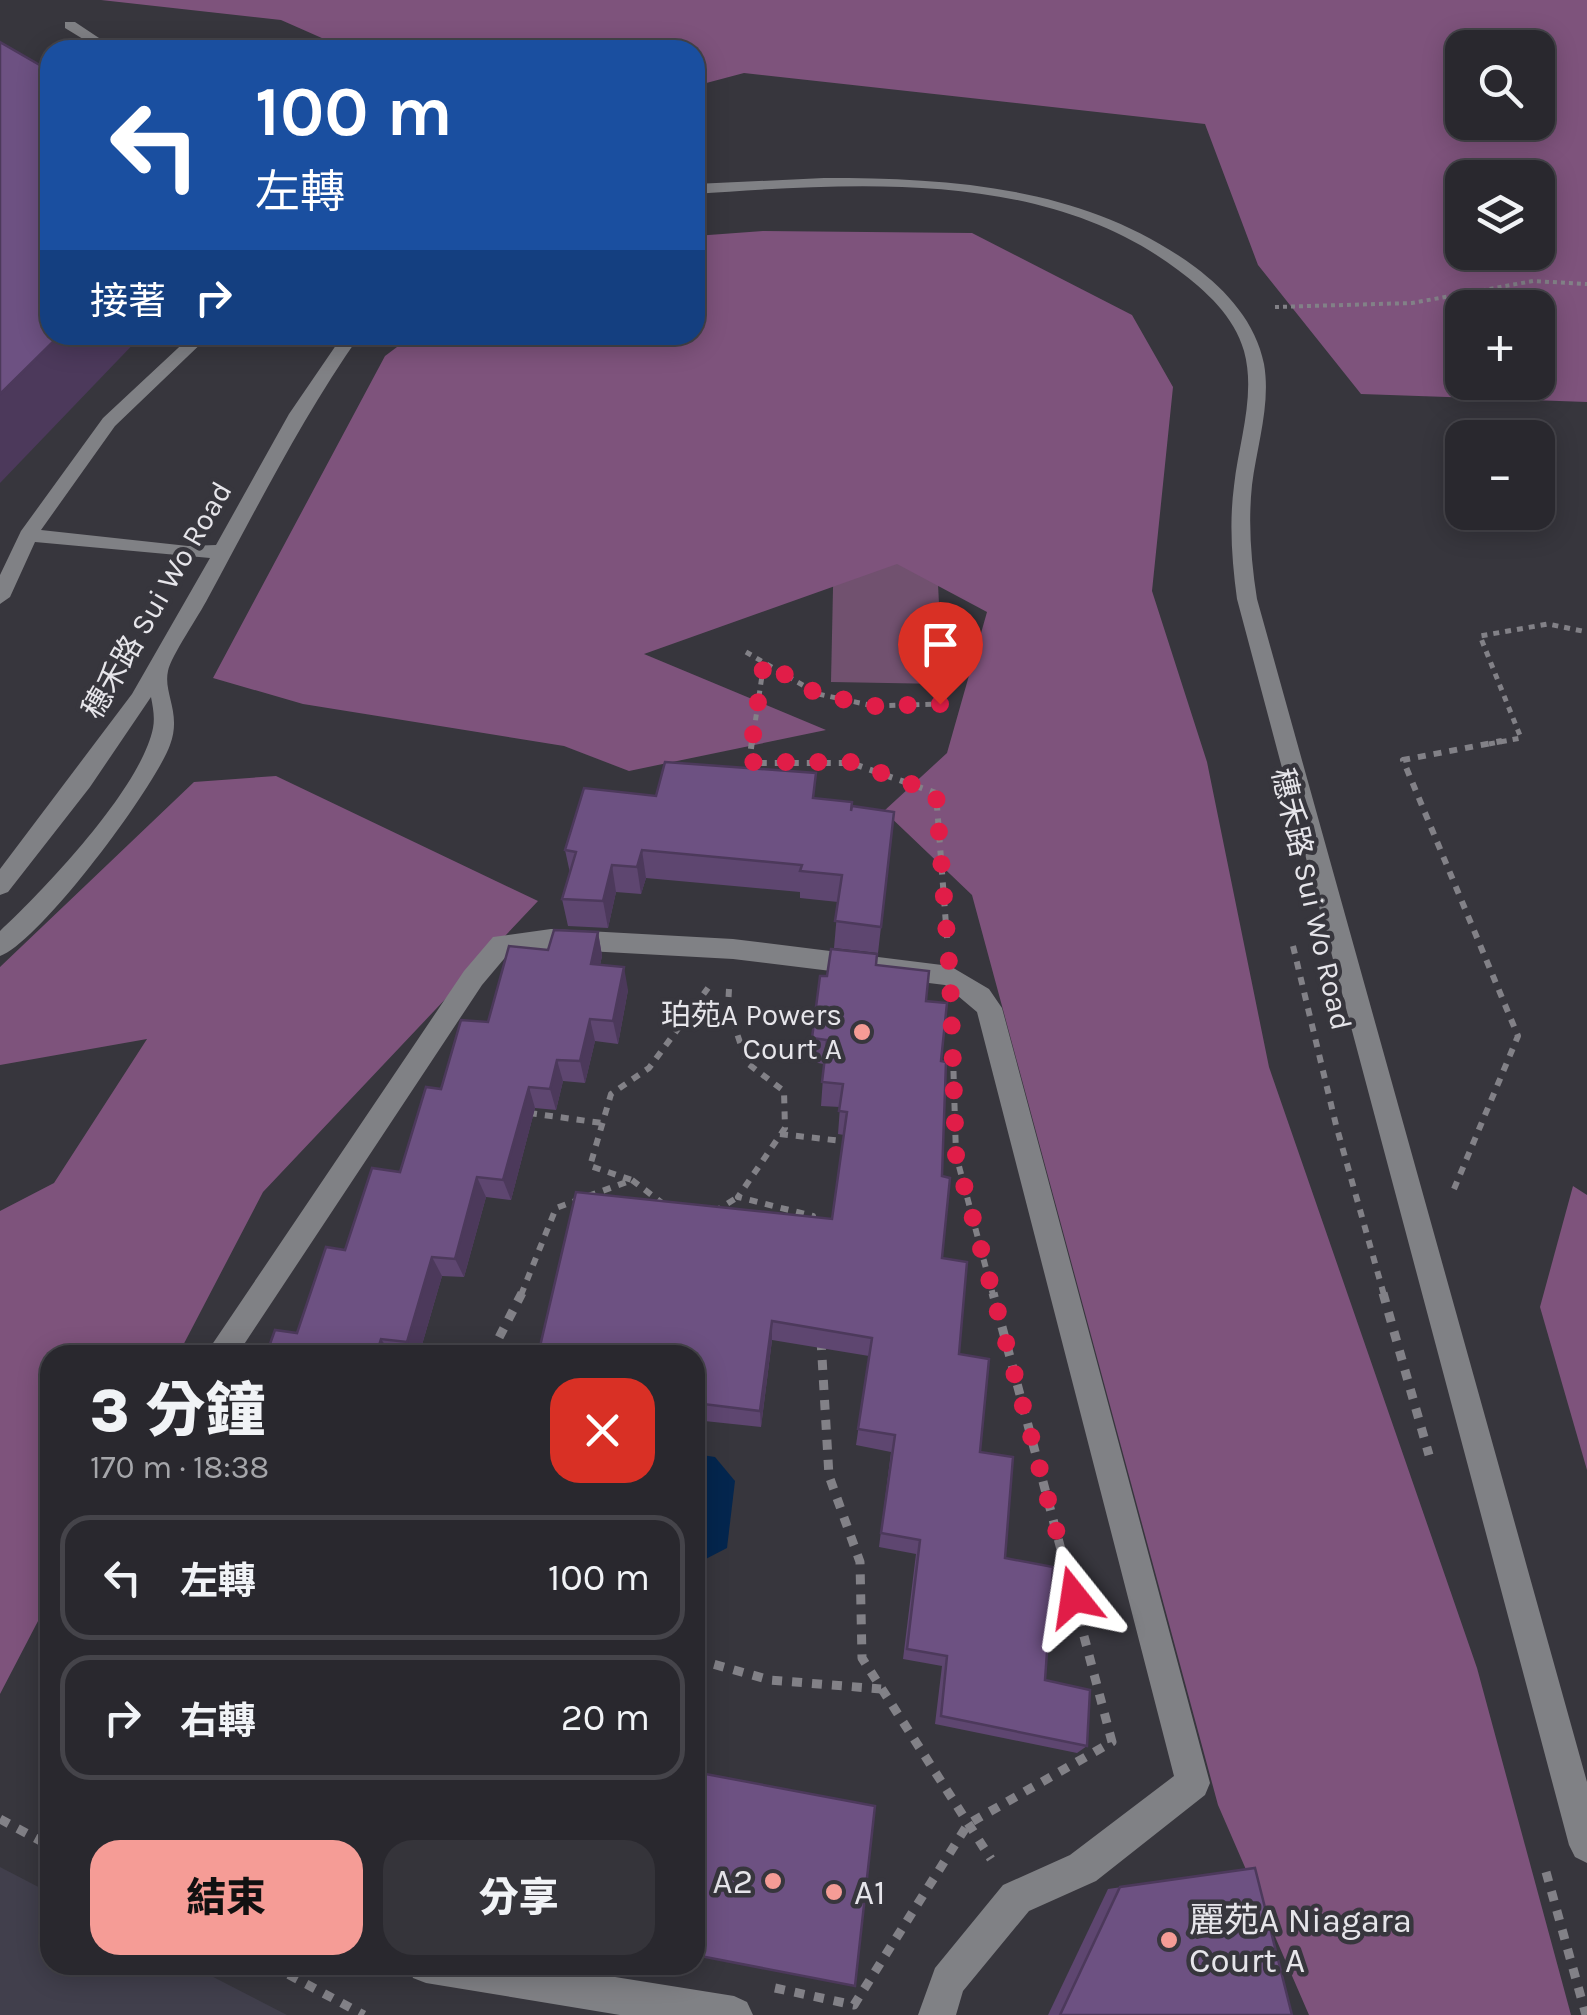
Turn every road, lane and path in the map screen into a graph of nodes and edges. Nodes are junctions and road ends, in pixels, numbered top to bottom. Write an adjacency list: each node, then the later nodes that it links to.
1 (70, 25): 2 (street)
2 (94, 40)
3 (705, 188): 42 (street, 穗禾路 Sui Wo Road)
4 (1587, 284): 5 (path)
5 (1268, 307)
6 (191, 345): 8 (street)
7 (346, 345): 9 (street, 穗禾路 Sui Wo Road)
8 (28, 535): 9 (street); 10 (street)
9 (224, 552): 14 (street, 穗禾路 Sui Wo Road)
10 (0, 597)
11 (1587, 632): 28 (path)
12 (746, 652): 13 (path)
13 (764, 662): 15 (path); 20 (path)
14 (156, 672): 16 (street, 穗禾路 Sui Wo Road); 18 (street)
15 (940, 704)
16 (0, 886)
17 (1290, 936): 36 (path, 穗禾路 Sui Wo Road)
18 (0, 946)
19 (732, 949): 20 (street); 22 (path); 23 (path); 34 (street)
20 (950, 976): 26 (path); 44 (street)
21 (512, 1111): 22 (path)
22 (602, 1122): 27 (path)
23 (780, 1134): 24 (path); 29 (path)
24 (858, 1143)
25 (936, 1153): 26 (path)
26 (956, 1155): 40 (path)
27 (632, 1180): 30 (path); 35 (path)
28 (1454, 1189)
29 (738, 1197): 31 (path); 32 (path)
30 (676, 1214)
31 (707, 1216)
32 (814, 1236)
33 (820, 1332): 38 (path)
34 (227, 1345)
35 (496, 1345)
36 (1432, 1466)
37 (705, 1662): 38 (path)
38 (882, 1689): 40 (path)
39 (0, 1820): 41 (path)
40 (968, 1824): 44 (path); 47 (path)
41 (40, 1841)
42 (1587, 1846)
43 (1543, 1864): 51 (path)
44 (1016, 1898): 50 (street)
45 (290, 1975): 48 (path)
46 (488, 1975): 49 (street)
47 (762, 1985)
48 (364, 2015)
49 (734, 2015)
50 (936, 2015)
51 (1586, 2015)

